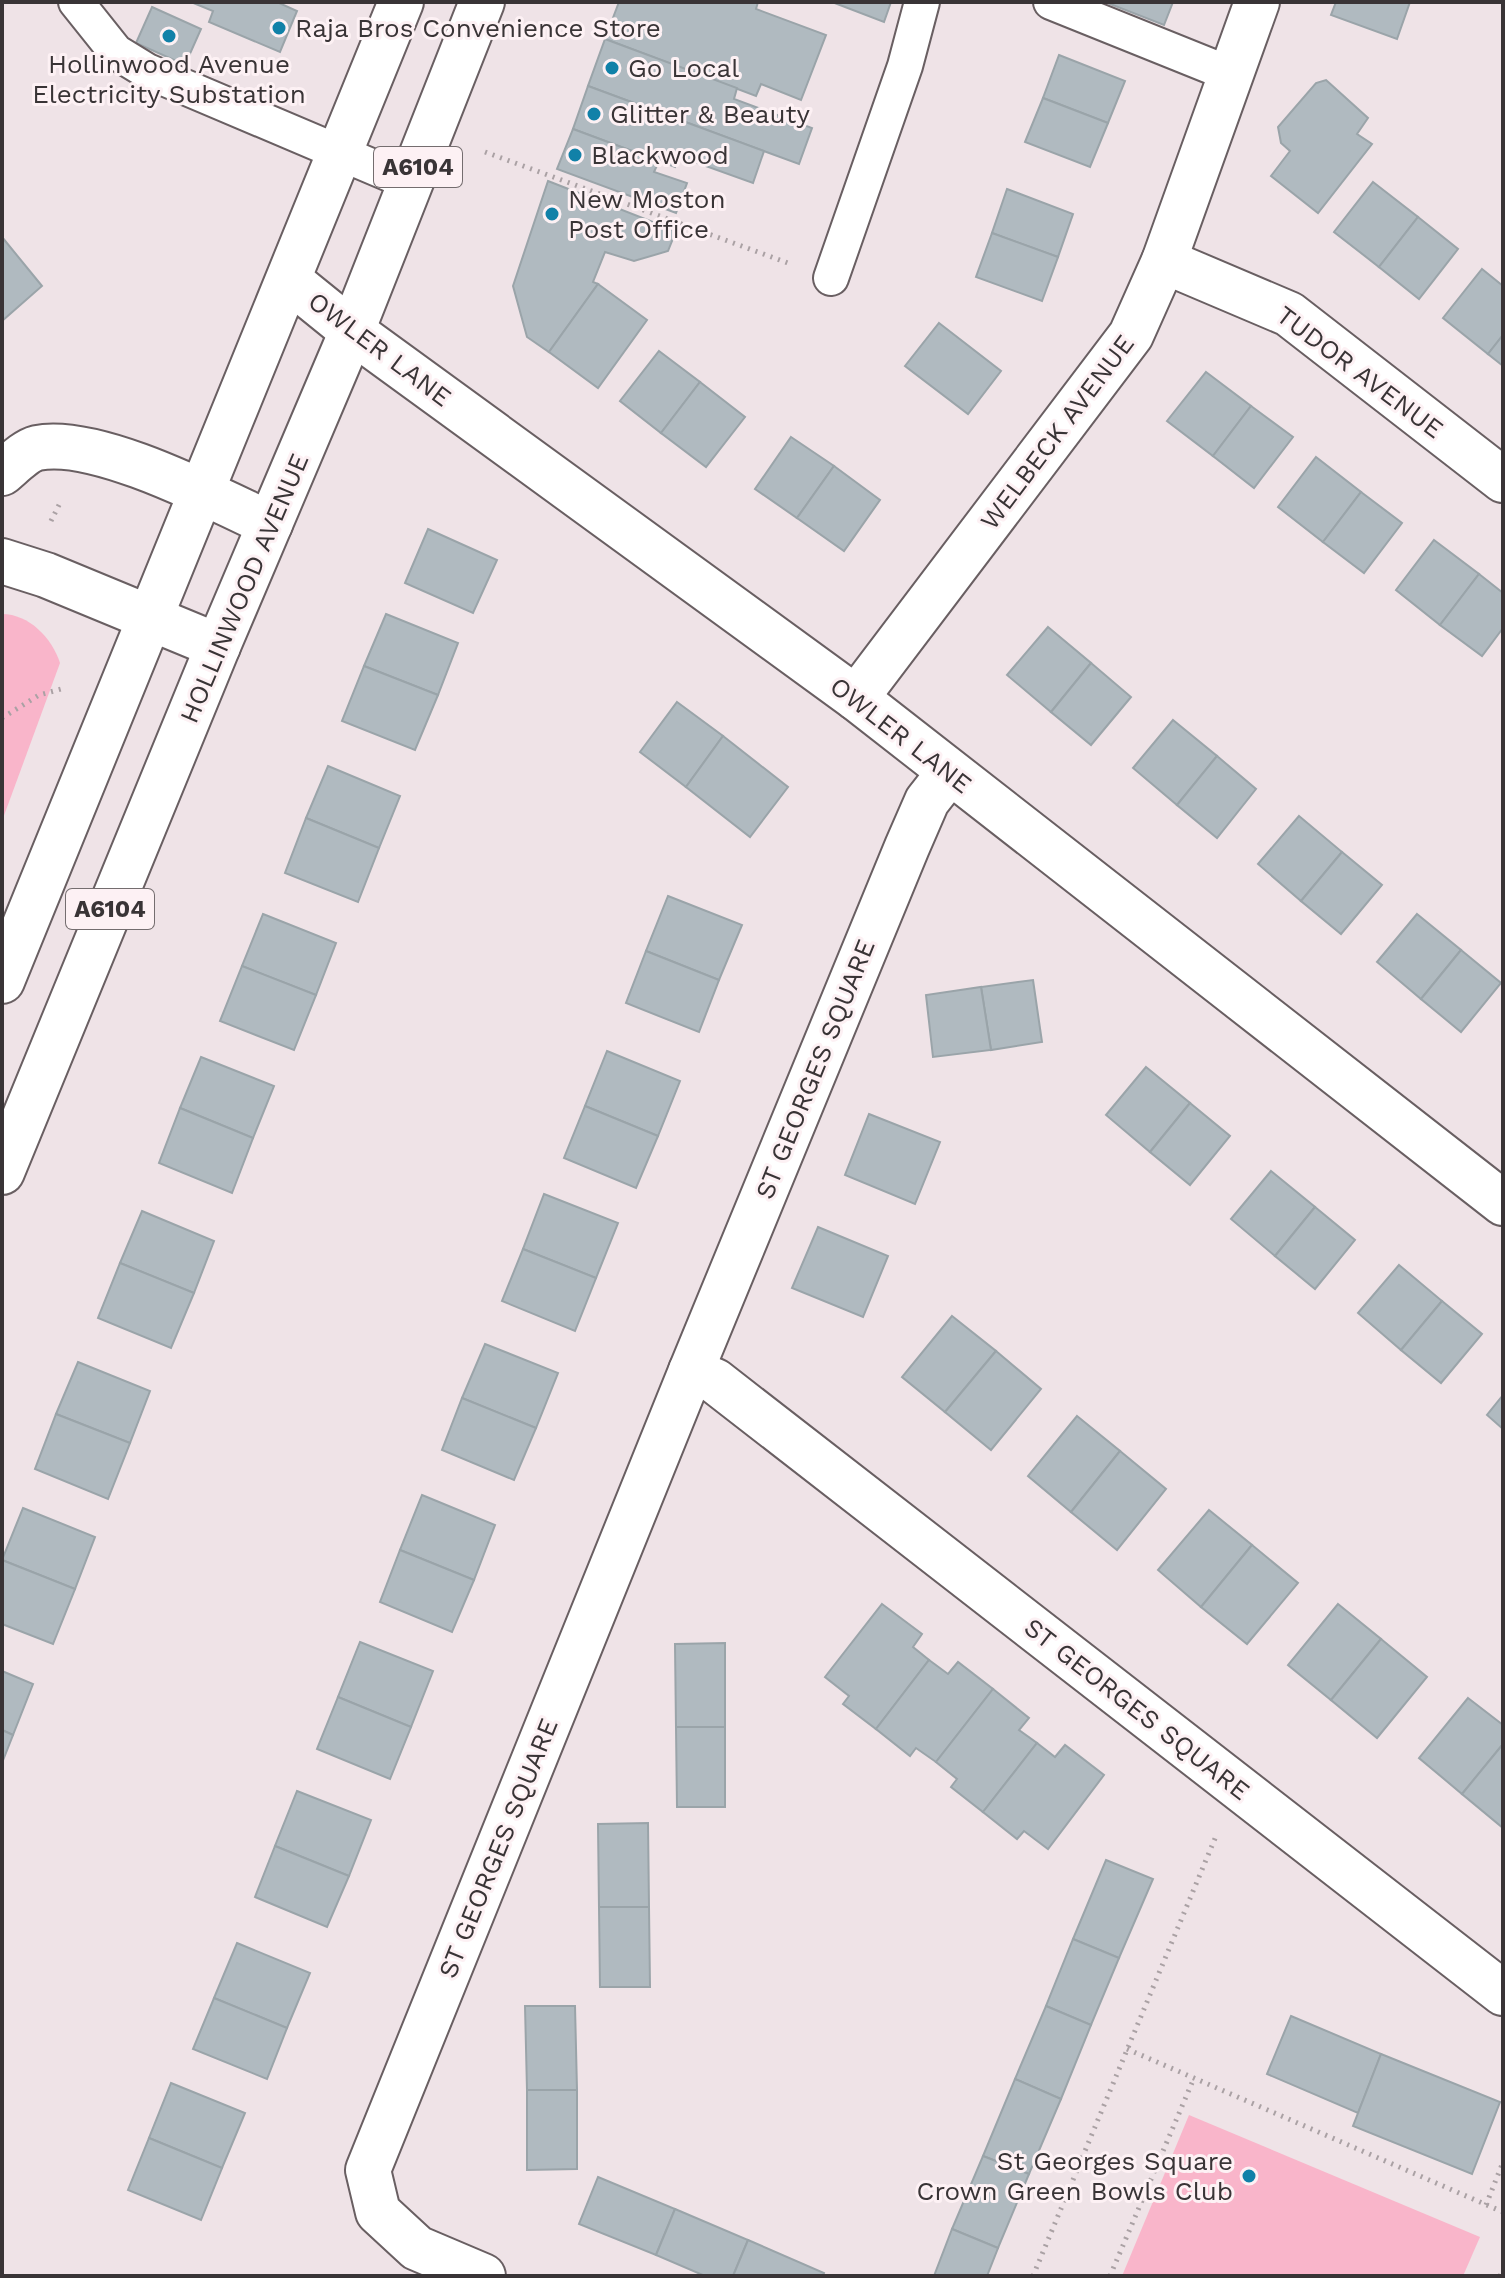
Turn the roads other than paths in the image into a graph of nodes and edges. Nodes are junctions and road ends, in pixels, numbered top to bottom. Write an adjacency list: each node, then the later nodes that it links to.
1 (76, 2): 8 (lane)
2 (401, 2): 8 (street, A6104)
3 (482, 2): 9 (street, HOLLINWOOD AVENUE / A6104)
4 (922, 2): 11 (lane)
5 (1051, 2): 7 (lane)
6 (1257, 2): 7 (street, WELBECK AVENUE)
7 (1230, 74): 10 (street, WELBECK AVENUE)
8 (340, 153): 9 (lane); 12 (street, A6104)
9 (411, 183): 13 (street, HOLLINWOOD AVENUE / A6104)
10 (1164, 261): 15 (street, TUDOR AVENUE); 21 (street, WELBECK AVENUE)
11 (831, 278)
12 (289, 280): 13 (street, OWLER LANE); 16 (street, A6104)
13 (352, 331): 17 (street, HOLLINWOOD AVENUE / A6104); 21 (street, OWLER LANE)
14 (2, 473): 16 (street)
15 (1503, 480)
16 (202, 493): 17 (street); 19 (street, A6104)
17 (270, 524): 20 (street, HOLLINWOOD AVENUE / A6104)
18 (2, 561): 19 (street)
19 (151, 620): 20 (street); 23 (street, A6104)
20 (218, 646): 24 (street, HOLLINWOOD AVENUE / A6104)
21 (856, 698): 22 (street, OWLER LANE)
22 (949, 773): 25 (street, OWLER LANE); 26 (street, ST GEORGES SQUARE)
23 (2, 981)
24 (2, 1172)
25 (1503, 1203)
26 (691, 1371): 27 (street, ST GEORGES SQUARE); 28 (street, ST GEORGES SQUARE)
27 (1503, 1993)
28 (483, 2276)

